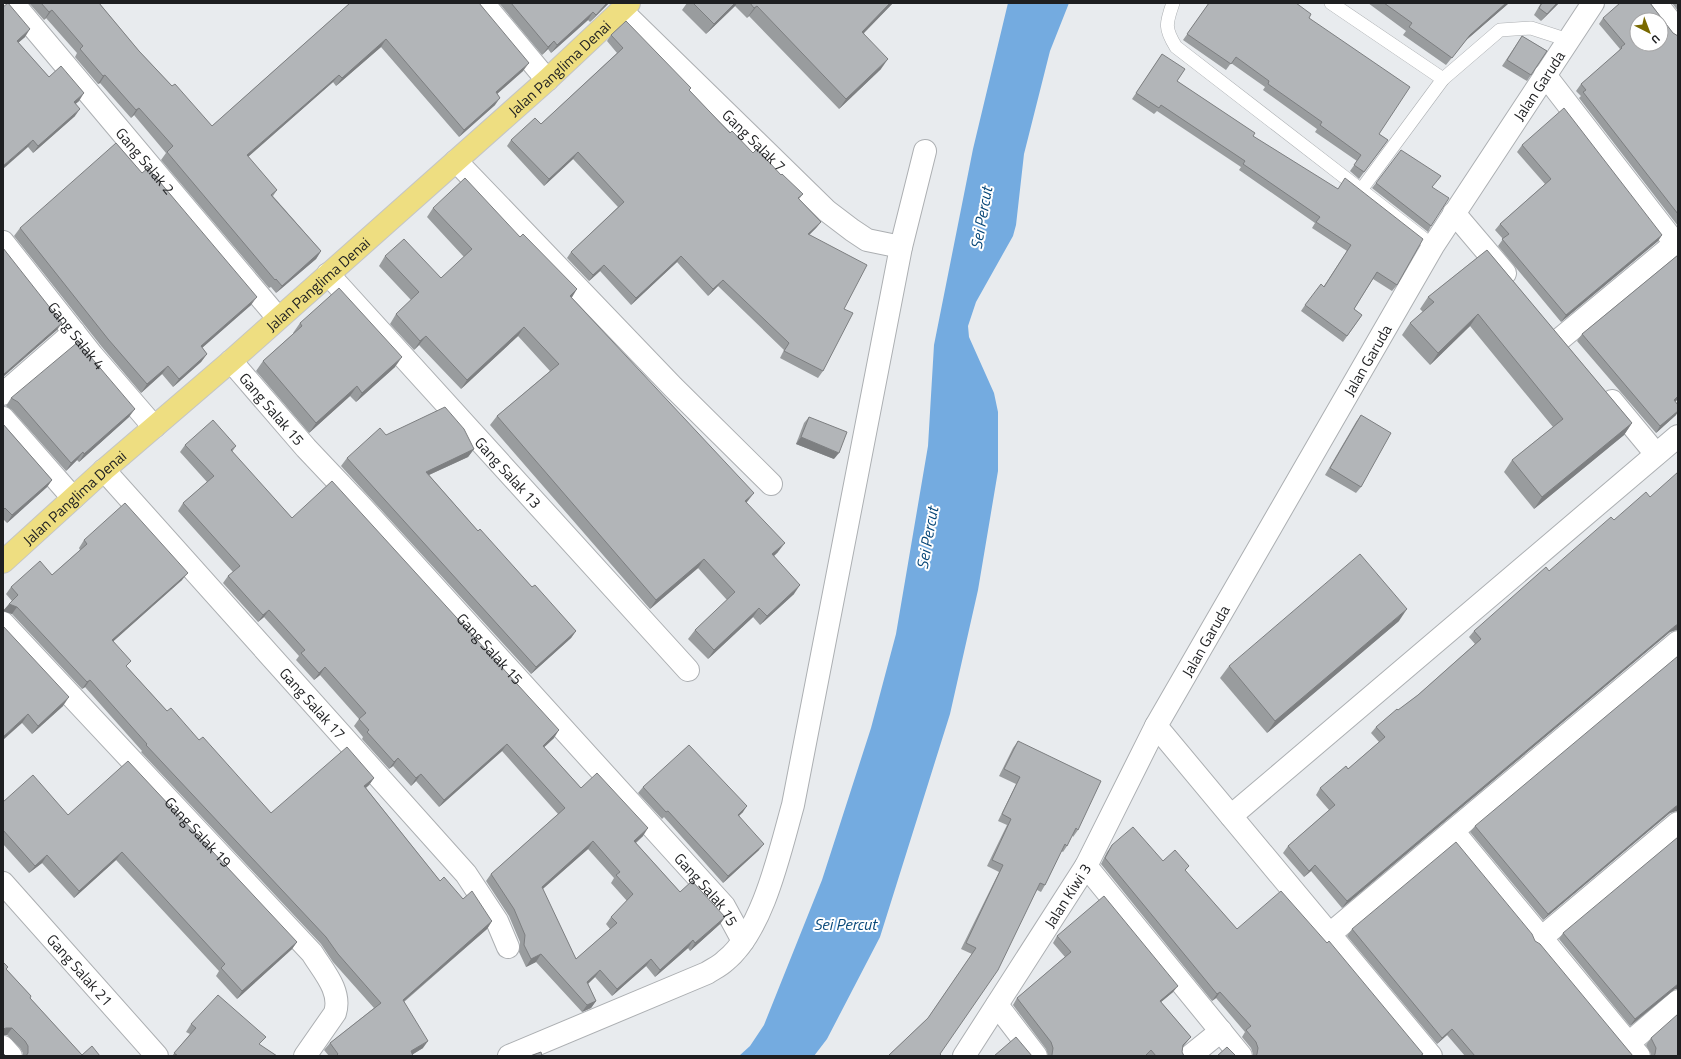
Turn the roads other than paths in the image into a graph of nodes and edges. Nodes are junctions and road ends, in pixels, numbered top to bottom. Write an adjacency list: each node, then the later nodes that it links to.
1 (13, 3): 23 (street, Gang Salak 2)
2 (483, 3): 12 (street)
3 (1173, 3): 15 (lane)
4 (1331, 3): 11 (lane)
5 (1593, 3): 9 (street, Jalan Garuda)
6 (1656, 3): 8 (street)
7 (626, 7): 12 (main road, Jalan Panglima Denai); 20 (street, Gang Salak 7)
8 (1678, 31)
9 (1568, 40): 10 (street, Jalan Garuda); 11 (lane)
10 (1545, 75): 16 (street, Jalan Garuda); 18 (street)
11 (1443, 79): 15 (lane)
12 (547, 80): 14 (main road, Jalan Panglima Denai)
13 (926, 151): 20 (street)
14 (456, 160): 21 (main road, Jalan Panglima Denai); 36 (street)
15 (1361, 190): 19 (lane)
16 (1454, 213): 19 (street, Jalan Garuda); 22 (street)
17 (3, 242): 25 (street, Gang Salak 4)
18 (1677, 242): 26 (street)
19 (1433, 246): 42 (street, Jalan Garuda)
20 (901, 247): 50 (street)
21 (328, 274): 23 (main road, Jalan Panglima Denai); 41 (street, Gang Salak 13)
22 (1520, 291)
23 (278, 318): 28 (main road, Jalan Panglima Denai)
24 (1545, 321): 26 (street)
25 (74, 332): 30 (street); 32 (street, Gang Salak 4)
26 (1560, 339): 27 (street)
27 (1575, 357)
28 (231, 361): 32 (main road, Jalan Panglima Denai); 50 (street, Gang Salak 15)
29 (1600, 388): 34 (street)
30 (3, 394)
31 (3, 418): 37 (street)
32 (154, 427): 35 (main road, Jalan Panglima Denai)
33 (1678, 436): 34 (street)
34 (1656, 454): 43 (street)
35 (104, 470): 37 (main road, Jalan Panglima Denai); 51 (street, Gang Salak 17)
36 (771, 484)
37 (73, 498): 38 (main road, Jalan Panglima Denai)
38 (3, 562)
39 (3, 623): 59 (street, Gang Salak 19)
40 (1678, 642): 45 (street)
41 (688, 670)
42 (1156, 726): 43 (street); 46 (street, Jalan Kiwi 3)
43 (1231, 816): 48 (street)
44 (1678, 823): 49 (street)
45 (1453, 831): 48 (street); 49 (street)
46 (1086, 866): 53 (street, Jalan Kiwi 3); 54 (street)
47 (3, 883): 58 (street, Gang Salak 21)
48 (1330, 934): 65 (street)
49 (1540, 939): 56 (street)
50 (743, 941): 60 (street)
51 (508, 947)
52 (1678, 1001): 56 (street)
53 (996, 1005): 61 (street, Jalan Kiwi 3); 62 (street)
54 (1221, 1031): 63 (street); 64 (street)
55 (3, 1048): 57 (street)
56 (1634, 1050)
57 (11, 1056)
58 (157, 1056)
59 (305, 1056)
60 (509, 1056)
61 (964, 1056)
62 (1036, 1056)
63 (1190, 1056)
64 (1241, 1056)
65 (1431, 1056)

